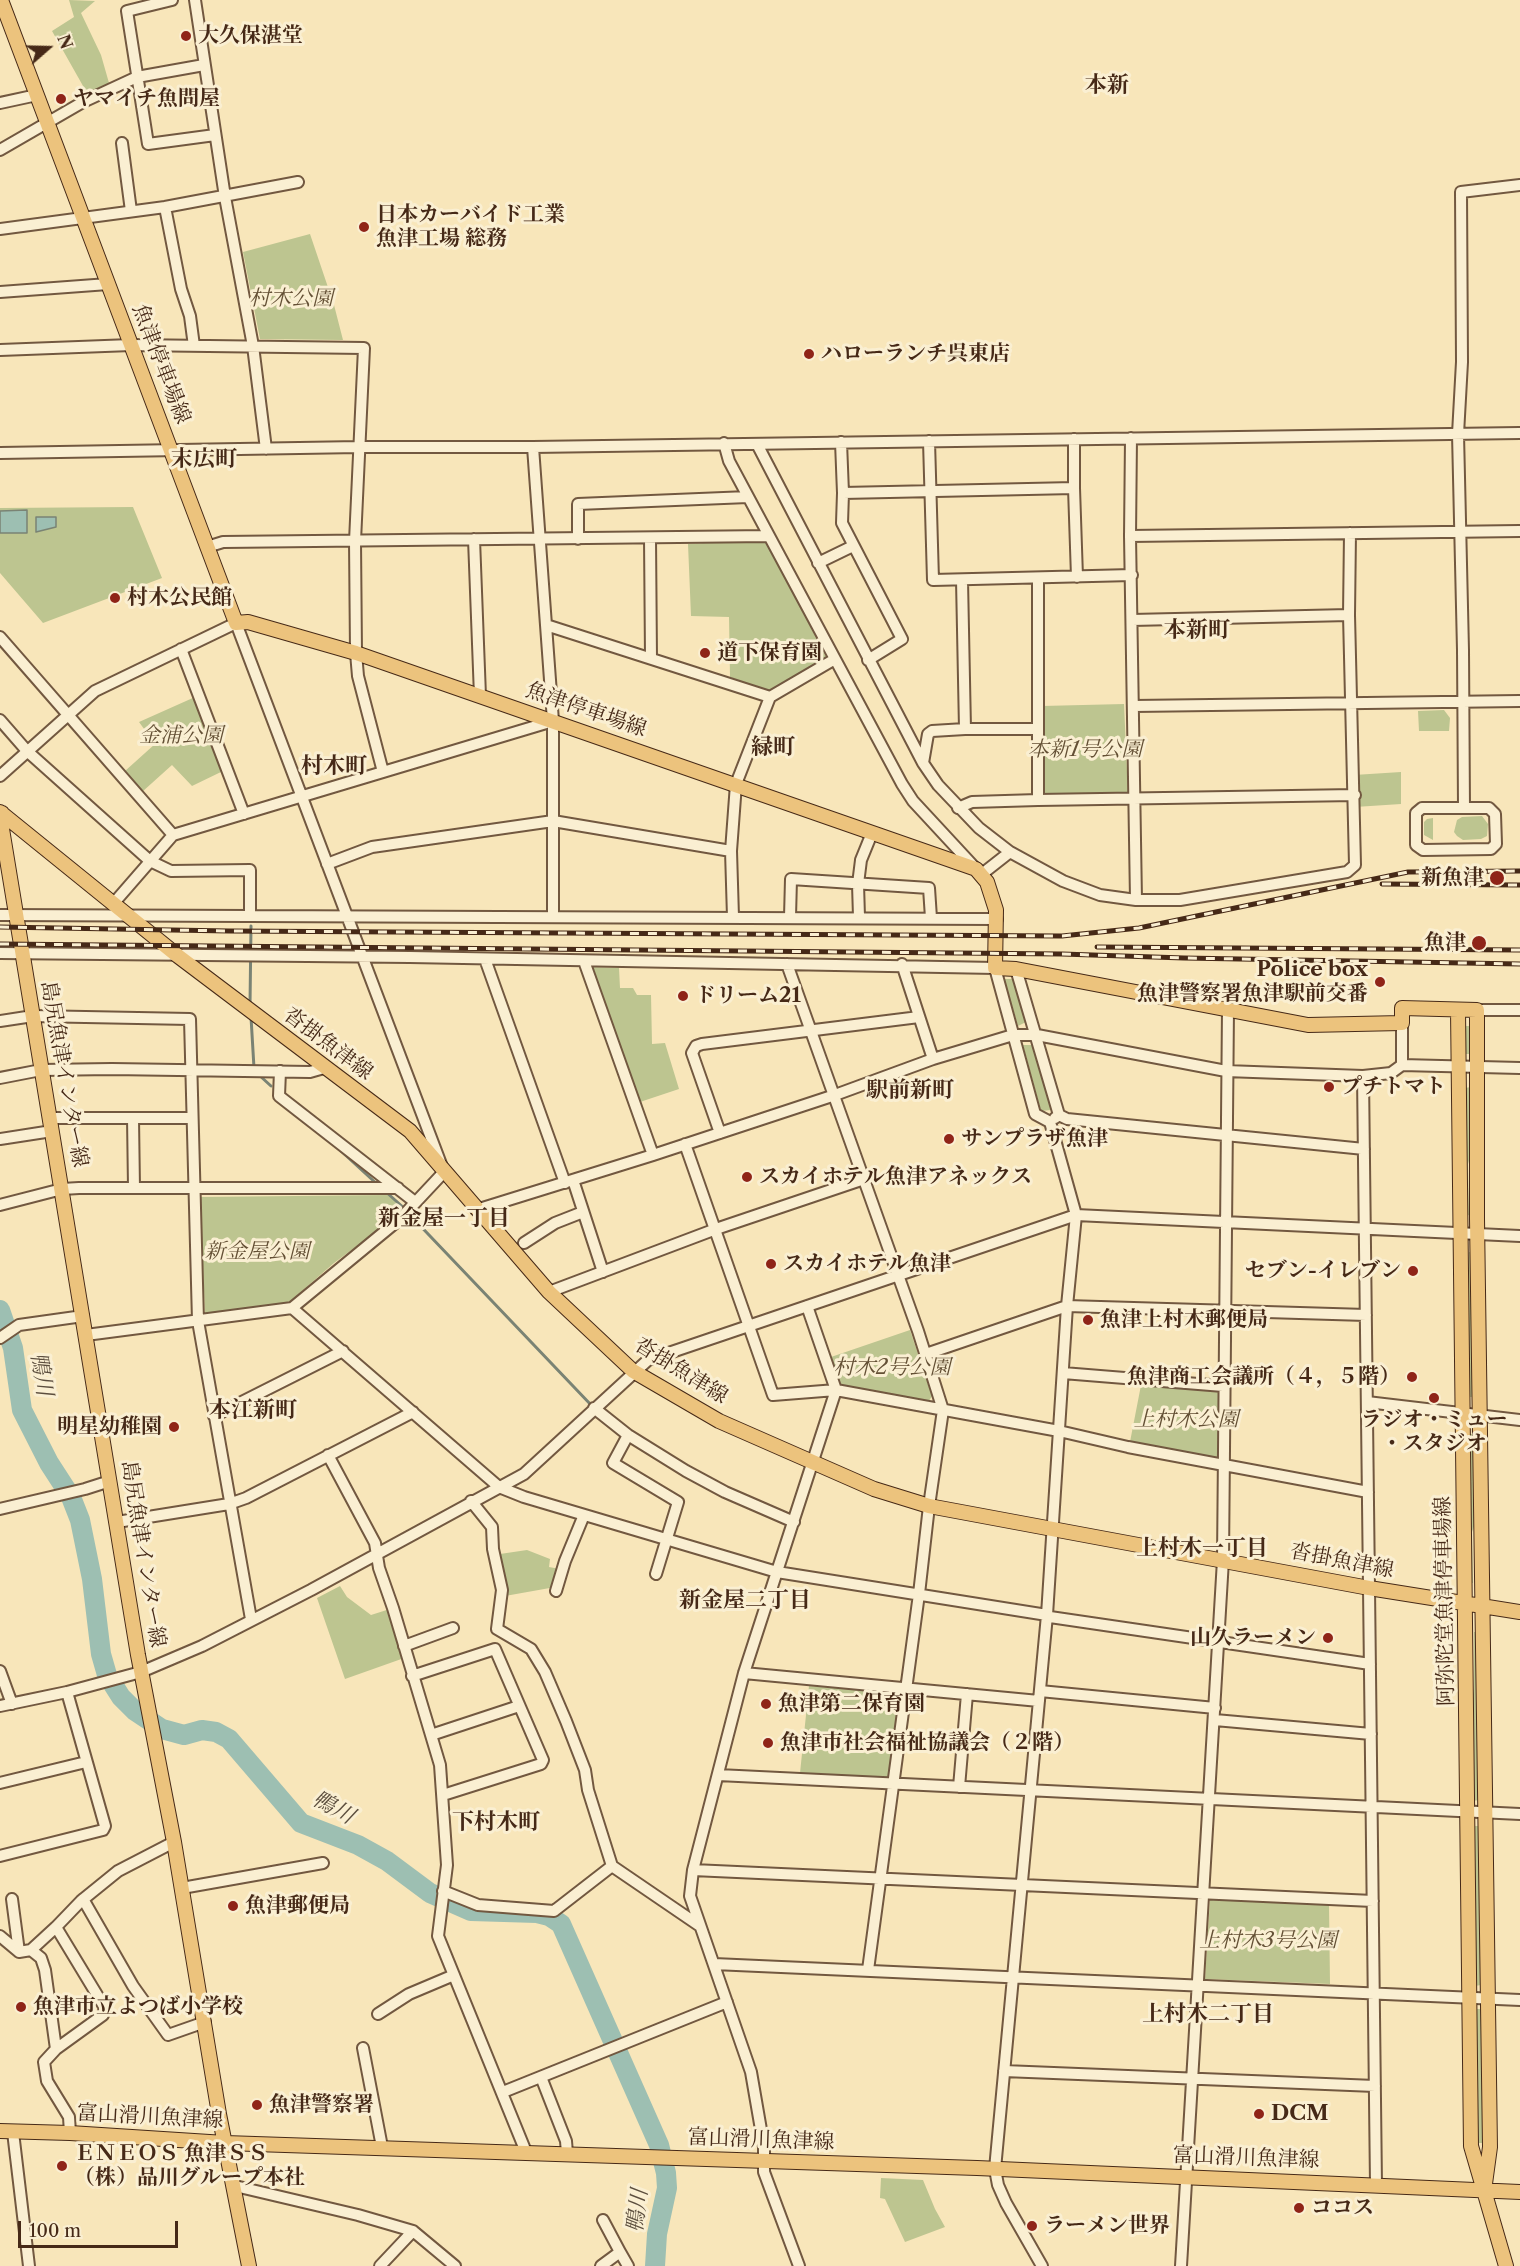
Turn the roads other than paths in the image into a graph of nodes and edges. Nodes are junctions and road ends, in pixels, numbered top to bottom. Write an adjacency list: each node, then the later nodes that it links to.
1 (1, 0): 4 (main road, 魚津停車場線)
2 (172, 0): 6 (street)
3 (195, 0): 5 (street)
4 (6, 29): 7 (main road, 魚津停車場線)
5 (204, 65): 6 (street); 10 (street)
6 (137, 77): 9 (street); 10 (street)
7 (37, 95): 8 (street); 9 (main road, 魚津停車場線)
8 (0, 103)
9 (48, 122): 12 (street); 18 (main road, 魚津停車場線)
10 (215, 135): 15 (street)
11 (122, 143): 17 (street)
12 (0, 150)
13 (298, 182): 15 (street)
14 (1520, 185): 27 (street)
15 (225, 197): 16 (street); 24 (street)
16 (165, 207): 17 (street); 23 (street)
17 (131, 211): 18 (street)
18 (84, 218): 19 (street); 20 (main road, 魚津停車場線)
19 (0, 228)
20 (108, 284): 21 (street); 22 (main road, 魚津停車場線)
21 (0, 292)
22 (131, 345): 23 (street); 25 (street); 37 (main road, 魚津停車場線)
23 (194, 346): 24 (street)
24 (253, 346): 34 (street); 36 (street)
25 (0, 350)
26 (1520, 433): 27 (street)
27 (1458, 434): 28 (street); 43 (street)
28 (1131, 438): 29 (street); 47 (street)
29 (1074, 439): 30 (street); 39 (street)
30 (929, 441): 31 (street); 40 (street)
31 (841, 442): 33 (street); 41 (street)
32 (724, 443): 33 (street); 35 (street); 42 (street)
33 (757, 444): 55 (street)
34 (359, 447): 35 (street); 36 (street); 52 (street)
35 (533, 447): 50 (street)
36 (266, 449): 37 (street)
37 (171, 451): 38 (street); 54 (main road, 魚津停車場線)
38 (0, 453)
39 (1074, 488): 40 (street); 57 (street)
40 (931, 492): 41 (street); 59 (street)
41 (843, 493): 53 (street)
42 (748, 497): 46 (street); 51 (street)
43 (1459, 531): 44 (street); 45 (street); 72 (street)
44 (1520, 531)
45 (1350, 533): 47 (street); 60 (street)
46 (769, 536): 48 (street); 68 (street)
47 (1130, 536): 56 (street)
48 (650, 538): 51 (street); 67 (street)
49 (474, 539): 50 (street); 52 (street); 70 (street)
50 (540, 539): 51 (street); 63 (street)
51 (578, 539)
52 (355, 541): 54 (street); 66 (street)
53 (854, 546): 55 (street); 69 (street)
54 (207, 547): 62 (main road, 魚津停車場線)
55 (818, 563): 69 (street)
56 (1132, 575): 57 (street); 61 (street)
57 (1077, 577): 58 (street)
58 (1038, 579): 59 (street); 80 (street)
59 (962, 580): 79 (street)
60 (1349, 615): 61 (street); 74 (street)
61 (1132, 620): 75 (street)
62 (236, 623): 65 (street); 66 (main road, 魚津停車場線); 87 (street)
63 (546, 625): 67 (street); 78 (street)
64 (0, 637): 76 (street)
65 (181, 649): 76 (street); 93 (street)
66 (356, 653): 70 (main road, 魚津停車場線); 83 (street)
67 (651, 658): 71 (street)
68 (835, 660): 71 (street); 101 (street)
69 (868, 660): 82 (street)
70 (480, 696): 78 (main road, 魚津停車場線)
71 (770, 697): 85 (street)
72 (1463, 701): 73 (street); 74 (street); 91 (street)
73 (1520, 701)
74 (1351, 702): 75 (street); 86 (street)
75 (1134, 706): 88 (street)
76 (67, 716): 81 (street); 96 (street)
77 (0, 720): 81 (street)
78 (553, 721): 83 (street); 85 (main road, 魚津停車場線); 94 (street)
79 (965, 729): 80 (street); 82 (street)
80 (1037, 729): 89 (street)
81 (27, 751): 84 (street); 99 (street)
82 (923, 764): 90 (street)
83 (383, 772): 87 (street)
84 (0, 776)
85 (736, 784): 95 (main road, 魚津停車場線); 97 (street)
86 (1355, 795): 88 (street); 103 (street)
87 (300, 797): 93 (street); 100 (street)
88 (1134, 798): 89 (street); 103 (street)
89 (1038, 800): 90 (street)
90 (958, 808): 98 (street)
91 (1464, 808): 91 (street)
92 (1, 813): 104 (main road, 沓掛魚津線); 106 (main road, 島尻魚津インター線)
93 (244, 814): 96 (street)
94 (553, 821): 97 (street); 100 (street); 110 (street)
95 (872, 833): 101 (main road, 魚津停車場線); 102 (street)
96 (173, 835): 99 (street)
97 (731, 851): 111 (street)
98 (1010, 852): 101 (street); 103 (street)
99 (150, 861): 104 (street); 108 (street)
100 (327, 864): 107 (street)
101 (979, 871): 115 (main road)
102 (858, 884): 112 (street); 113 (street); 114 (street)
103 (1136, 900)
104 (113, 903): 109 (main road, 沓掛魚津線)
105 (0, 915): 106 (street)
106 (17, 915): 109 (street); 117 (main road, 島尻魚津インター線)
107 (346, 915): 108 (street); 110 (street); 119 (street)
108 (250, 916): 109 (street)
109 (129, 917): 118 (main road, 沓掛魚津線)
110 (553, 917): 111 (street)
111 (733, 917): 112 (street)
112 (790, 917): 113 (street)
113 (860, 918): 114 (street)
114 (931, 918): 115 (street)
115 (997, 919): 124 (main road)
116 (0, 953): 117 (street)
117 (22, 953): 118 (street); 130 (main road, 島尻魚津インター線)
118 (178, 956): 119 (street); 141 (main road, 沓掛魚津線)
119 (363, 956): 120 (street); 160 (street)
120 (485, 959): 121 (street); 162 (street)
121 (584, 961): 122 (street); 159 (street)
122 (787, 964): 123 (street); 134 (street)
123 (902, 964): 124 (street); 131 (street)
124 (995, 968): 125 (main road); 135 (street)
125 (1016, 969): 126 (main road); 136 (street)
126 (1227, 1009): 133 (main road); 146 (street)
127 (1458, 1010): 128 (main road); 133 (main road); 139 (main road, 阿弥陀堂魚津停車場線)
128 (1477, 1010): 129 (street); 140 (main road, 阿弥陀堂魚津停車場線)
129 (1520, 1010)
130 (33, 1016): 132 (street); 143 (main road, 島尻魚津インター線); 144 (street)
131 (919, 1017): 134 (street); 137 (street)
132 (0, 1021)
133 (1402, 1023): 138 (street)
134 (810, 1031): 149 (street); 154 (street)
135 (1013, 1035): 136 (street); 137 (street); 152 (street)
136 (1037, 1035): 146 (street); 152 (street)
137 (933, 1059): 149 (street)
138 (1402, 1065): 139 (street); 147 (street)
139 (1459, 1066): 140 (street); 175 (main road, 阿弥陀堂魚津停車場線)
140 (1478, 1067): 142 (street); 176 (main road, 阿弥陀堂魚津停車場線)
141 (324, 1068): 145 (street); 160 (main road, 沓掛魚津線)
142 (1520, 1068)
143 (42, 1070): 144 (street); 148 (street); 153 (main road, 島尻魚津インター線)
144 (192, 1071): 145 (street); 151 (street)
145 (280, 1071): 164 (street)
146 (1226, 1071): 147 (street); 155 (street)
147 (1363, 1076): 158 (street)
148 (0, 1078)
149 (835, 1095): 154 (street); 161 (street)
150 (132, 1118): 151 (street); 153 (street); 163 (street)
151 (192, 1118): 166 (street)
152 (1054, 1118): 155 (street); 171 (street)
153 (51, 1124): 156 (street); 165 (main road, 島尻魚津インター線)
154 (720, 1132): 157 (street)
155 (1226, 1134): 158 (street); 172 (street)
156 (0, 1139)
157 (684, 1144): 159 (street); 174 (street)
158 (1364, 1149): 173 (street)
159 (653, 1155): 162 (street)
160 (444, 1172): 167 (street); 169 (main road, 沓掛魚津線)
161 (864, 1179): 174 (street); 180 (street)
162 (569, 1181): 169 (street); 170 (street)
163 (134, 1188): 165 (street); 166 (street)
164 (398, 1188): 166 (street); 167 (street)
165 (62, 1189): 168 (street); 187 (main road, 島尻魚津インター線)
166 (193, 1189): 188 (street)
167 (415, 1202): 184 (street)
168 (0, 1205)
169 (476, 1210): 181 (main road, 沓掛魚津線)
170 (583, 1212): 178 (street); 179 (street)
171 (1076, 1215): 172 (street); 180 (street); 183 (street)
172 (1225, 1223): 173 (street); 185 (street)
173 (1365, 1228): 175 (street); 186 (street)
174 (716, 1229): 179 (street); 189 (street)
175 (1460, 1233): 176 (street); 202 (main road, 阿弥陀堂魚津停車場線)
176 (1478, 1235): 177 (street); 204 (main road, 阿弥陀堂魚津停車場線)
177 (1520, 1236)
178 (524, 1243)
179 (603, 1272): 181 (street)
180 (897, 1275): 182 (street); 193 (street)
181 (549, 1292): 194 (main road, 沓掛魚津線)
182 (807, 1306): 189 (street); 197 (street)
183 (1067, 1306): 185 (street); 193 (street); 195 (street)
184 (292, 1308): 188 (street); 192 (street)
185 (1225, 1309): 186 (street); 196 (street)
186 (1366, 1315): 198 (street)
187 (83, 1316): 190 (main road, 島尻魚津インター線); 191 (street)
188 (198, 1321): 190 (street); 203 (street)
189 (749, 1326): 194 (street); 197 (street)
190 (86, 1335): 211 (main road, 島尻魚津インター線)
191 (0, 1338)
192 (343, 1351): 201 (street); 203 (street)
193 (926, 1354): 200 (street)
194 (633, 1371): 199 (street); 209 (main road, 沓掛魚津線)
195 (1063, 1373): 196 (street); 206 (street)
196 (1223, 1386): 210 (street)
197 (836, 1390): 200 (street); 209 (street)
198 (1367, 1402): 202 (street); 213 (street)
199 (594, 1408): 207 (street); 212 (street)
200 (943, 1410): 206 (street); 216 (street)
201 (413, 1412): 208 (street); 212 (street)
202 (1463, 1414): 204 (street); 230 (main road, 阿弥陀堂魚津停車場線)
203 (214, 1416): 215 (street)
204 (1481, 1416): 205 (street); 231 (main road, 阿弥陀堂魚津停車場線)
205 (1520, 1420)
206 (1059, 1431): 210 (street); 221 (street)
207 (628, 1435): 220 (street); 222 (street)
208 (328, 1455): 215 (street); 223 (street)
209 (813, 1463): 216 (main road, 沓掛魚津線); 220 (street)
210 (1225, 1465): 213 (street); 224 (street)
211 (110, 1481): 217 (street); 219 (main road, 島尻魚津インター線)
212 (499, 1487): 214 (street); 218 (street)
213 (1368, 1492): 227 (street)
214 (471, 1501): 223 (street); 269 (street)
215 (230, 1504): 219 (street); 234 (street)
216 (928, 1506): 221 (main road, 沓掛魚津線); 229 (street)
217 (0, 1509)
218 (584, 1515): 222 (street); 228 (street)
219 (117, 1522): 240 (main road, 島尻魚津インター線)
220 (794, 1522): 225 (street)
221 (1054, 1529): 224 (main road, 沓掛魚津線); 233 (street)
222 (667, 1540): 225 (street); 226 (street)
223 (377, 1553): 234 (street); 237 (street)
224 (1223, 1560): 227 (main road, 沓掛魚津線); 236 (street)
225 (777, 1572): 229 (street); 241 (street)
226 (656, 1574)
227 (1369, 1588): 230 (main road, 沓掛魚津線); 238 (street)
228 (555, 1591)
229 (919, 1594): 233 (street); 243 (street)
230 (1466, 1604): 231 (main road, 沓掛魚津線); 263 (main road, 阿弥陀堂魚津停車場線)
231 (1484, 1607): 232 (main road, 沓掛魚津線); 264 (main road, 阿弥陀堂魚津停車場線)
232 (1520, 1612)
233 (1047, 1615): 236 (street); 246 (street)
234 (251, 1619): 240 (street)
235 (453, 1628): 237 (street)
236 (1219, 1641): 238 (street); 250 (street)
237 (404, 1646): 242 (street)
238 (1370, 1664): 252 (street)
239 (0, 1671): 247 (street)
240 (141, 1671): 244 (street); 266 (main road, 島尻魚津インター線)
241 (744, 1673): 243 (street); 255 (street)
242 (412, 1676): 249 (street); 253 (street)
243 (906, 1688): 245 (street); 257 (street)
244 (67, 1692): 247 (street); 254 (street)
245 (967, 1694): 246 (street); 258 (street)
246 (1040, 1696): 250 (street); 259 (street)
247 (12, 1704): 248 (street)
248 (0, 1706)
249 (519, 1707): 253 (street); 260 (street)
250 (1215, 1708): 251 (street)
251 (1215, 1720): 252 (street); 261 (street)
252 (1371, 1734): 262 (street)
253 (431, 1735): 260 (street)
254 (86, 1762): 256 (street); 267 (street)
255 (718, 1775): 257 (street); 270 (street)
256 (0, 1783)
257 (893, 1783): 258 (street); 271 (street)
258 (959, 1787): 259 (street)
259 (1031, 1790): 261 (street); 272 (street)
260 (443, 1795): 274 (street)
261 (1209, 1799): 262 (street); 275 (street)
262 (1372, 1807): 263 (street); 278 (street)
263 (1468, 1812): 264 (street); 290 (main road, 阿弥陀堂魚津停車場線)
264 (1486, 1812): 265 (street); 291 (main road, 阿弥陀堂魚津停車場線)
265 (1520, 1814)
266 (174, 1842): 273 (main road, 島尻魚津インター線); 277 (street)
267 (0, 1856)
268 (323, 1863): 273 (street)
269 (612, 1866): 274 (street); 279 (street)
270 (693, 1870): 271 (street); 279 (street)
271 (881, 1878): 272 (street); 285 (street)
272 (1021, 1885): 275 (street); 287 (street)
273 (182, 1888): 295 (main road, 島尻魚津インター線)
274 (443, 1891): 286 (street)
275 (1203, 1893): 278 (street); 288 (street)
276 (12, 1899): 283 (street)
277 (83, 1899): 280 (street); 295 (street)
278 (1373, 1901): 289 (street)
279 (700, 1926): 284 (street)
280 (56, 1928): 282 (street); 297 (street)
281 (0, 1936): 283 (street)
282 (31, 1950): 283 (street); 297 (street)
283 (19, 1952)
284 (714, 1964): 285 (street); 293 (street)
285 (868, 1970): 287 (street)
286 (454, 1975): 294 (street); 302 (street)
287 (1013, 1977): 288 (street); 298 (street)
288 (1197, 1985): 289 (street); 300 (street)
289 (1374, 1993): 290 (street); 301 (street)
290 (1470, 1998): 291 (street); 314 (main road, 阿弥陀堂魚津停車場線)
291 (1488, 1998): 292 (street); 314 (main road, 阿弥陀堂魚津停車場線)
292 (1520, 2000)
293 (727, 2002): 299 (street); 309 (street)
294 (378, 2014)
295 (205, 2022): 305 (main road, 島尻魚津インター線)
296 (363, 2048): 306 (street)
297 (56, 2049): 304 (street)
298 (1004, 2071): 300 (street); 310 (street)
299 (541, 2077): 302 (street); 308 (street)
300 (1193, 2078): 301 (street); 311 (street)
301 (1375, 2086): 312 (street)
302 (503, 2092): 307 (street)
303 (7, 2132): 304 (main road, 富山滑川魚津線); 319 (street)
304 (70, 2133): 305 (main road, 富山滑川魚津線)
305 (225, 2143): 306 (main road, 富山滑川魚津線); 313 (main road, 島尻魚津インター線)
306 (382, 2147): 307 (main road, 富山滑川魚津線)
307 (525, 2152): 308 (main road, 富山滑川魚津線)
308 (567, 2153): 309 (main road, 富山滑川魚津線)
309 (764, 2161): 310 (main road, 富山滑川魚津線); 325 (street)
310 (995, 2169): 311 (main road, 富山滑川魚津線); 326 (street)
311 (1187, 2176): 312 (main road, 富山滑川魚津線); 327 (street)
312 (1376, 2184): 314 (main road, 富山滑川魚津線)
313 (234, 2186): 317 (street); 320 (main road, 島尻魚津インター線)
314 (1484, 2190): 315 (main road, 富山滑川魚津線); 328 (main road, 阿弥陀堂魚津停車場線)
315 (1520, 2192)
316 (603, 2220): 318 (street)
317 (413, 2231): 321 (street); 322 (street)
318 (620, 2252): 323 (street); 324 (street)
319 (29, 2266)
320 (249, 2266)
321 (381, 2266)
322 (455, 2266)
323 (601, 2266)
324 (628, 2266)
325 (799, 2266)
326 (1042, 2266)
327 (1181, 2266)
328 (1506, 2266)

